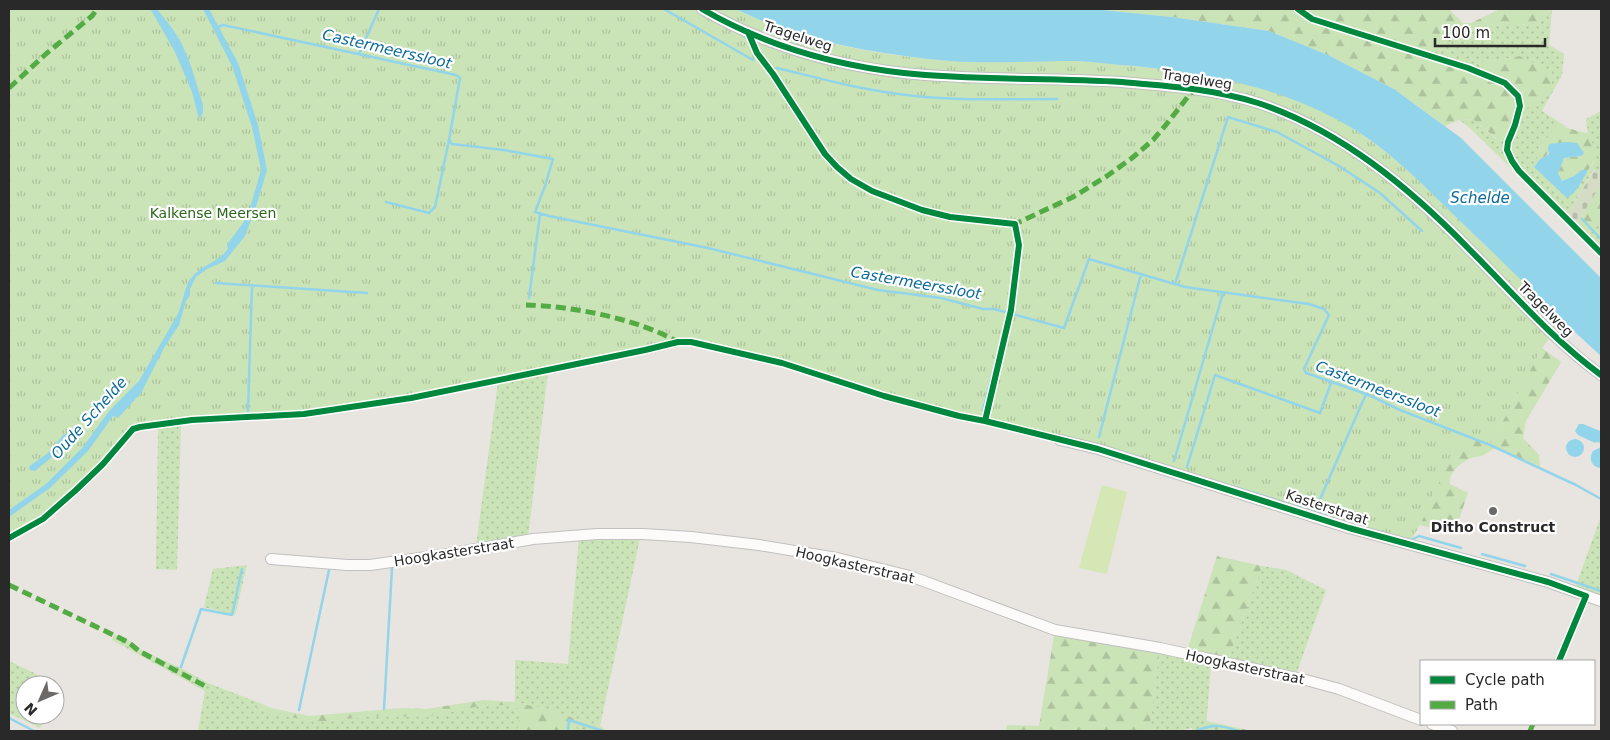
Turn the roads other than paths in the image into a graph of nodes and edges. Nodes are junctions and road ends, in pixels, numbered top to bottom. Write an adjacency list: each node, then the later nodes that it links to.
1 (702, 9): 2 (street, Tragelweg)
2 (1601, 376)
3 (1060, 440): 5 (street, Kasterstraat)
4 (271, 559): 6 (street, Hoogkasterstraat)
5 (1601, 601)
6 (1420, 720)
7 (1435, 725): 8 (street)
8 (1452, 731)

